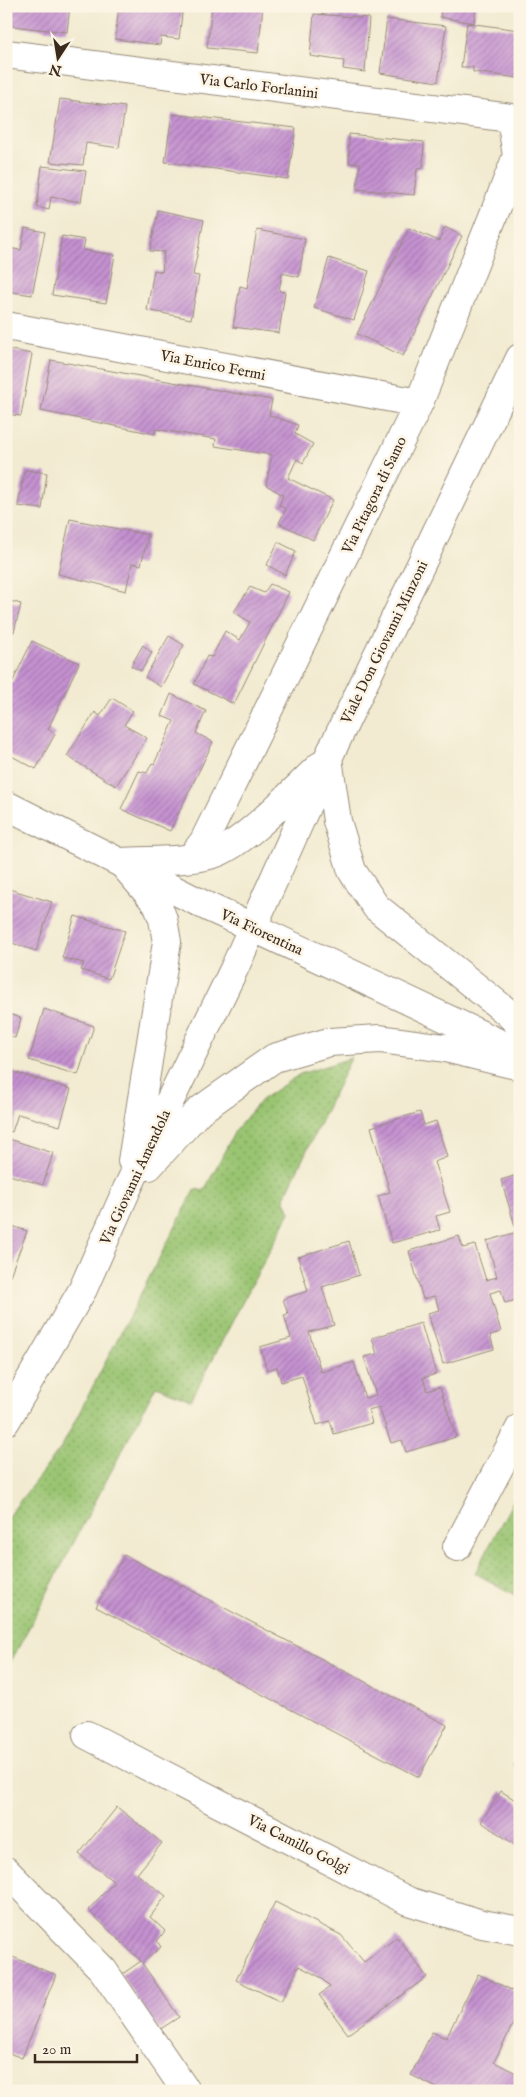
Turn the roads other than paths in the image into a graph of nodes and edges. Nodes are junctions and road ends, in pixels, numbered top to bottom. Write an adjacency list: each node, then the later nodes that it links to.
1 (6, 54): 2 (main road, Via Carlo Forlanini)
2 (511, 118): 5 (main road, Via Pitagora di Samo)
3 (6, 326): 5 (main road, Via Enrico Fermi)
4 (520, 358): 6 (main road, Viale Don Giovanni Minzoni)
5 (419, 403): 8 (main road, Via Pitagora di Samo)
6 (328, 758): 8 (main road); 10 (main road, Viale Don Giovanni Minzoni); 11 (main road)
7 (6, 804): 9 (main road, Via Fiorentina)
8 (197, 849): 9 (main road)
9 (121, 862): 10 (main road, Via Fiorentina); 14 (main road)
10 (252, 927): 12 (main road, Via Fiorentina); 14 (main road, Via Giovanni Amendola)
11 (520, 1025)
12 (520, 1053)
13 (520, 1066): 14 (main road)
14 (128, 1190): 15 (main road, Via Giovanni Amendola)
15 (6, 1421)
16 (520, 1428): 17 (main road)
17 (457, 1547)
18 (88, 1735): 20 (main road, Via Camillo Golgi)
19 (6, 1871): 21 (main road)
20 (520, 1931)
21 (186, 2091)

